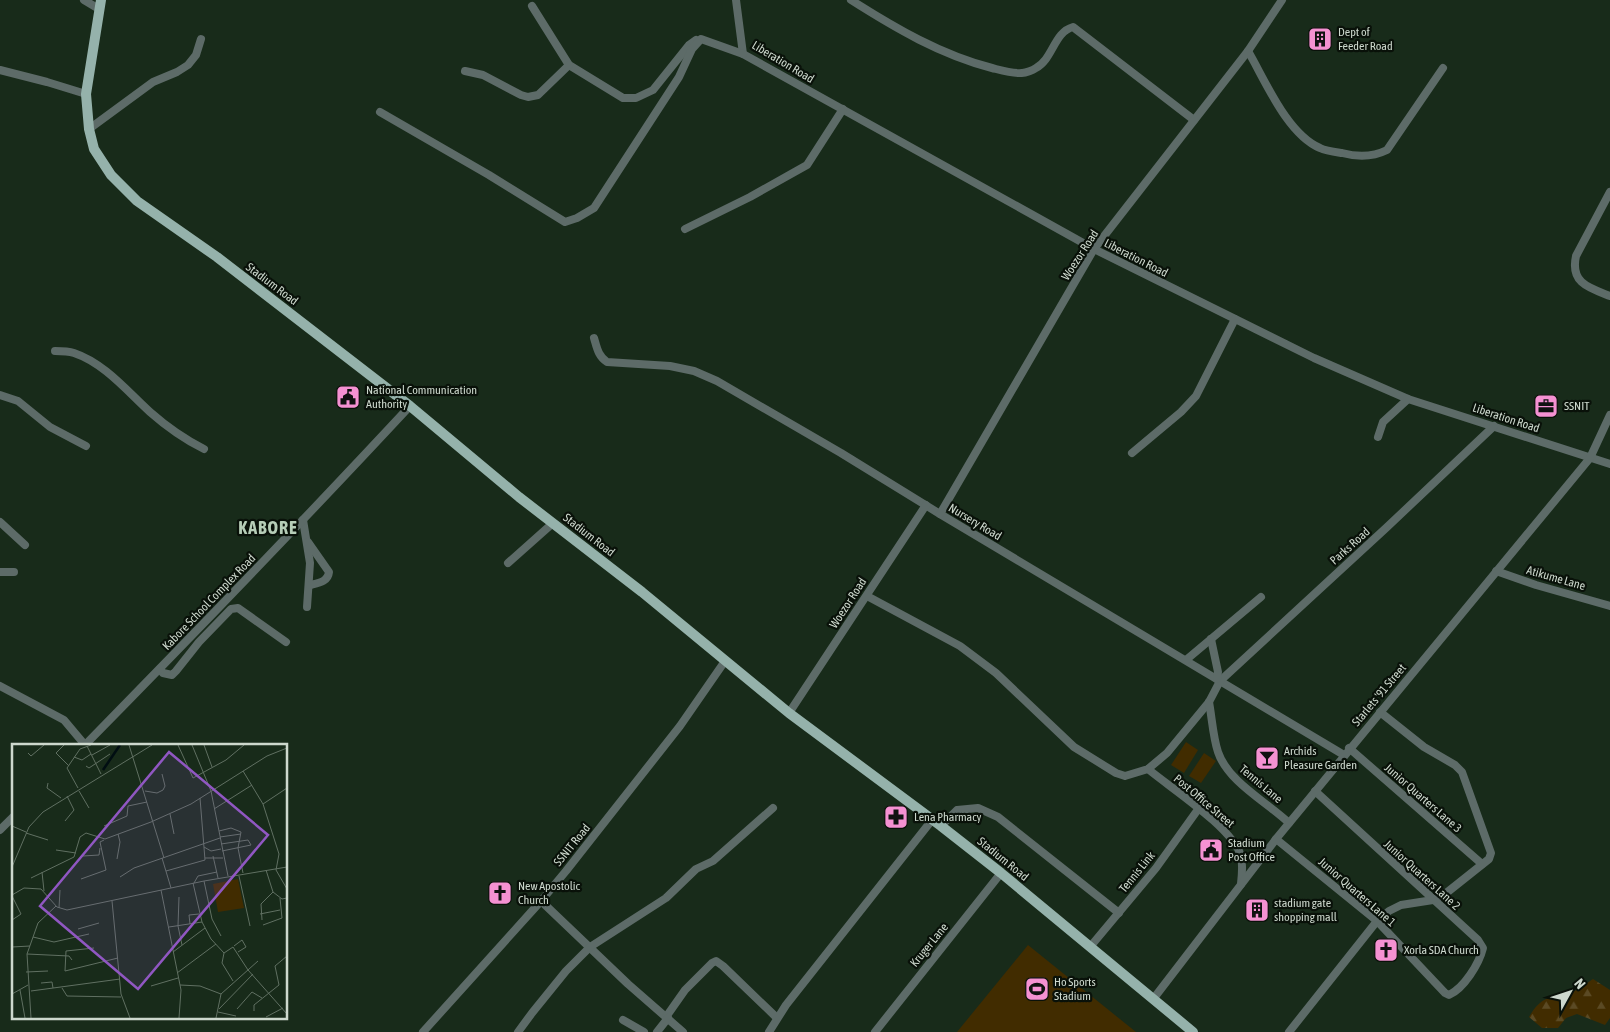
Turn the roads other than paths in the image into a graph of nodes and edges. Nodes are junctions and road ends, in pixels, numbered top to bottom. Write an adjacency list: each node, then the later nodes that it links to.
1 (84, 0): 5 (street)
2 (736, 0): 10 (street, Liberation Road)
3 (851, 0): 18 (street)
4 (1282, 0): 9 (street, Woezor Road)
5 (100, 4): 15 (main road, Stadium Road)
6 (532, 6): 11 (street)
7 (201, 40): 19 (street)
8 (701, 40): 10 (street); 11 (street); 17 (street)
9 (1248, 51): 12 (street); 18 (street, Woezor Road)
10 (743, 54): 16 (street, Liberation Road)
11 (569, 65): 14 (street)
12 (1443, 68)
13 (0, 70): 15 (street)
14 (466, 71)
15 (86, 94): 19 (main road, Stadium Road)
16 (843, 110): 21 (street); 22 (street, Liberation Road)
17 (380, 112)
18 (1194, 120): 22 (street, Woezor Road)
19 (89, 129): 29 (main road, Stadium Road)
20 (1610, 192): 23 (street)
21 (685, 228)
22 (1094, 249): 24 (street, Liberation Road); 39 (street, Woezor Road)
23 (1610, 296)
24 (1235, 319): 28 (street, Liberation Road); 35 (street)
25 (594, 338): 38 (street, Nursery Road)
26 (55, 351): 34 (street)
27 (0, 395): 33 (street)
28 (1408, 399): 31 (street, Liberation Road); 32 (street)
29 (410, 406): 40 (street, Kabore School Complex Road); 42 (main road, Stadium Road)
30 (1610, 415): 36 (street, Starlets '91 Street)
31 (1494, 426): 36 (street, Liberation Road); 59 (street, Parks Road)
32 (1378, 437)
33 (86, 446)
34 (204, 449)
35 (1132, 453)
36 (1590, 458): 37 (street, Liberation Road); 46 (street, Starlets '91 Street)
37 (1610, 464)
38 (926, 505): 39 (street, Nursery Road); 50 (street, Woezor Road)
39 (940, 514): 56 (street, Nursery Road)
40 (303, 520): 43 (street); 58 (street, Kabore School Complex Road)
41 (0, 522): 44 (street)
42 (554, 523): 45 (street); 57 (main road, Stadium Road)
43 (306, 540): 49 (street); 49 (street)
44 (25, 545)
45 (508, 563)
46 (1496, 571): 52 (street, Atikume Lane); 62 (street, Starlets '91 Street)
47 (0, 572): 48 (street)
48 (14, 572)
49 (310, 585): 53 (street)
50 (867, 596): 63 (street, Woezor Road); 67 (street)
51 (1261, 597): 54 (street)
52 (1610, 606)
53 (307, 607)
54 (1211, 639): 56 (street); 59 (street)
55 (286, 642): 58 (street)
56 (1186, 660): 59 (street, Nursery Road)
57 (725, 661): 63 (main road, Stadium Road); 81 (street, SSNIT Road)
58 (160, 669): 65 (street, Kabore School Complex Road)
59 (1218, 680): 61 (street); 66 (street, Nursery Road)
60 (0, 686): 64 (street)
61 (1209, 702): 67 (street); 73 (street, Tennis Lane)
62 (1380, 712): 66 (street, Starlets '91 Street); 77 (street)
63 (789, 713): 72 (main road, Stadium Road)
64 (83, 744)
65 (85, 744)
66 (1347, 752): 68 (street, Starlets '91 Street); 77 (street, Junior Quarters Lane 3)
67 (1148, 769): 70 (street, Post Office Street)
68 (1315, 791): 73 (street, Starlets '91 Street); 80 (street, Junior Quarters Lane 2)
69 (774, 808): 84 (street)
70 (1199, 808): 79 (street, Post Office Street); 82 (street, Tennis Link)
71 (12, 818): 75 (street)
72 (932, 820): 74 (main road, Stadium Road); 89 (street)
73 (1289, 823): 76 (street, Starlets '91 Street)
74 (941, 826): 78 (main road, Stadium Road); 82 (street)
75 (0, 830)
76 (1276, 839): 79 (street, Starlets '91 Street); 83 (street, Junior Quarters Lane 1)
77 (1482, 864): 80 (street)
78 (1001, 873): 85 (main road, Stadium Road); 97 (street, Kruger Lane)
79 (1241, 884): 87 (street, Starlets '91 Street)
80 (1433, 900): 83 (street); 86 (street, Junior Quarters Lane 2)
81 (541, 901): 84 (street); 91 (street, SSNIT Road)
82 (1119, 913): 85 (street, Tennis Link)
83 (1377, 921): 86 (street, Junior Quarters Lane 1); 99 (street)
84 (590, 947): 88 (street); 92 (street)
85 (1090, 947): 87 (main road, Stadium Road)
86 (1464, 984)
87 (1154, 998): 98 (main road, Stadium Road)
88 (667, 1018): 89 (street); 94 (street); 95 (street)
89 (778, 1018): 96 (street)
90 (623, 1020): 93 (street)
91 (423, 1032)
92 (518, 1032)
93 (644, 1032)
94 (657, 1032)
95 (683, 1032)
96 (769, 1032)
97 (875, 1032)
98 (1193, 1032)
99 (1288, 1032)

